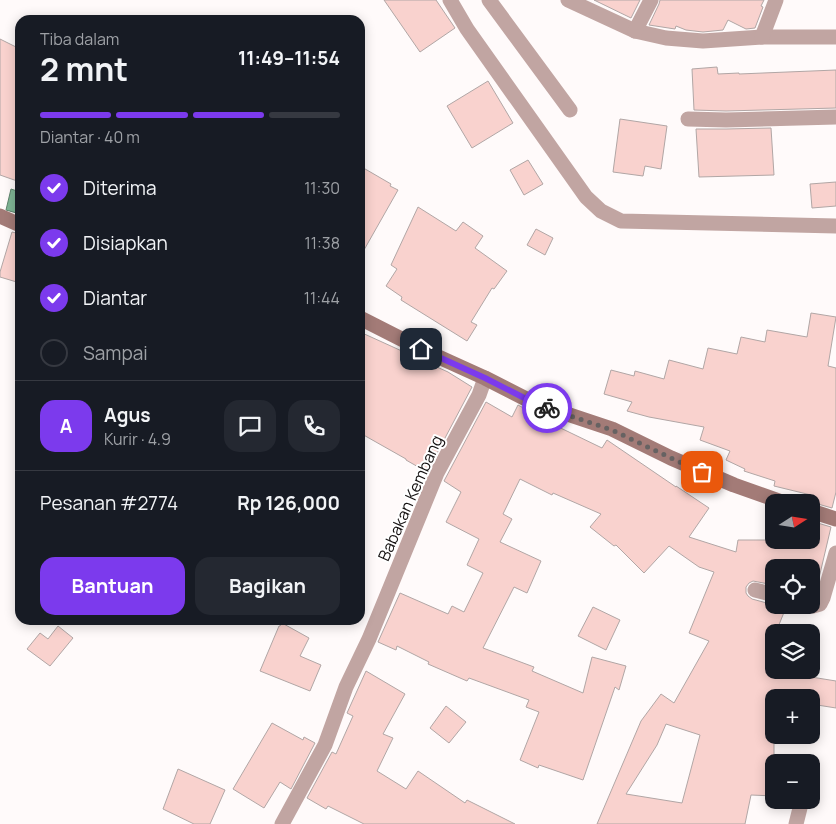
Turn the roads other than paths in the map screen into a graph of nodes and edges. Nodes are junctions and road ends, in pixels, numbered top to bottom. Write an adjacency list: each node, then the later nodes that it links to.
1 (450, 0): 14 (street)
2 (489, 0): 9 (street)
3 (568, 0): 6 (street)
4 (651, 0): 6 (street)
5 (776, 0): 7 (street)
6 (635, 31): 7 (street)
7 (762, 37): 8 (street)
8 (836, 37)
9 (570, 110)
10 (836, 118): 11 (street)
11 (688, 120)
12 (0, 216): 13 (street)
13 (15, 223)
14 (836, 226)
15 (365, 321): 16 (street)
16 (485, 378): 17 (street); 25 (street, Babakan Kembang)
17 (765, 496)
18 (820, 514): 19 (street)
19 (836, 519)
20 (836, 553): 23 (street)
21 (755, 590): 22 (street)
22 (765, 593)
23 (820, 604)
24 (800, 809): 26 (street)
25 (282, 824)
26 (796, 824)

